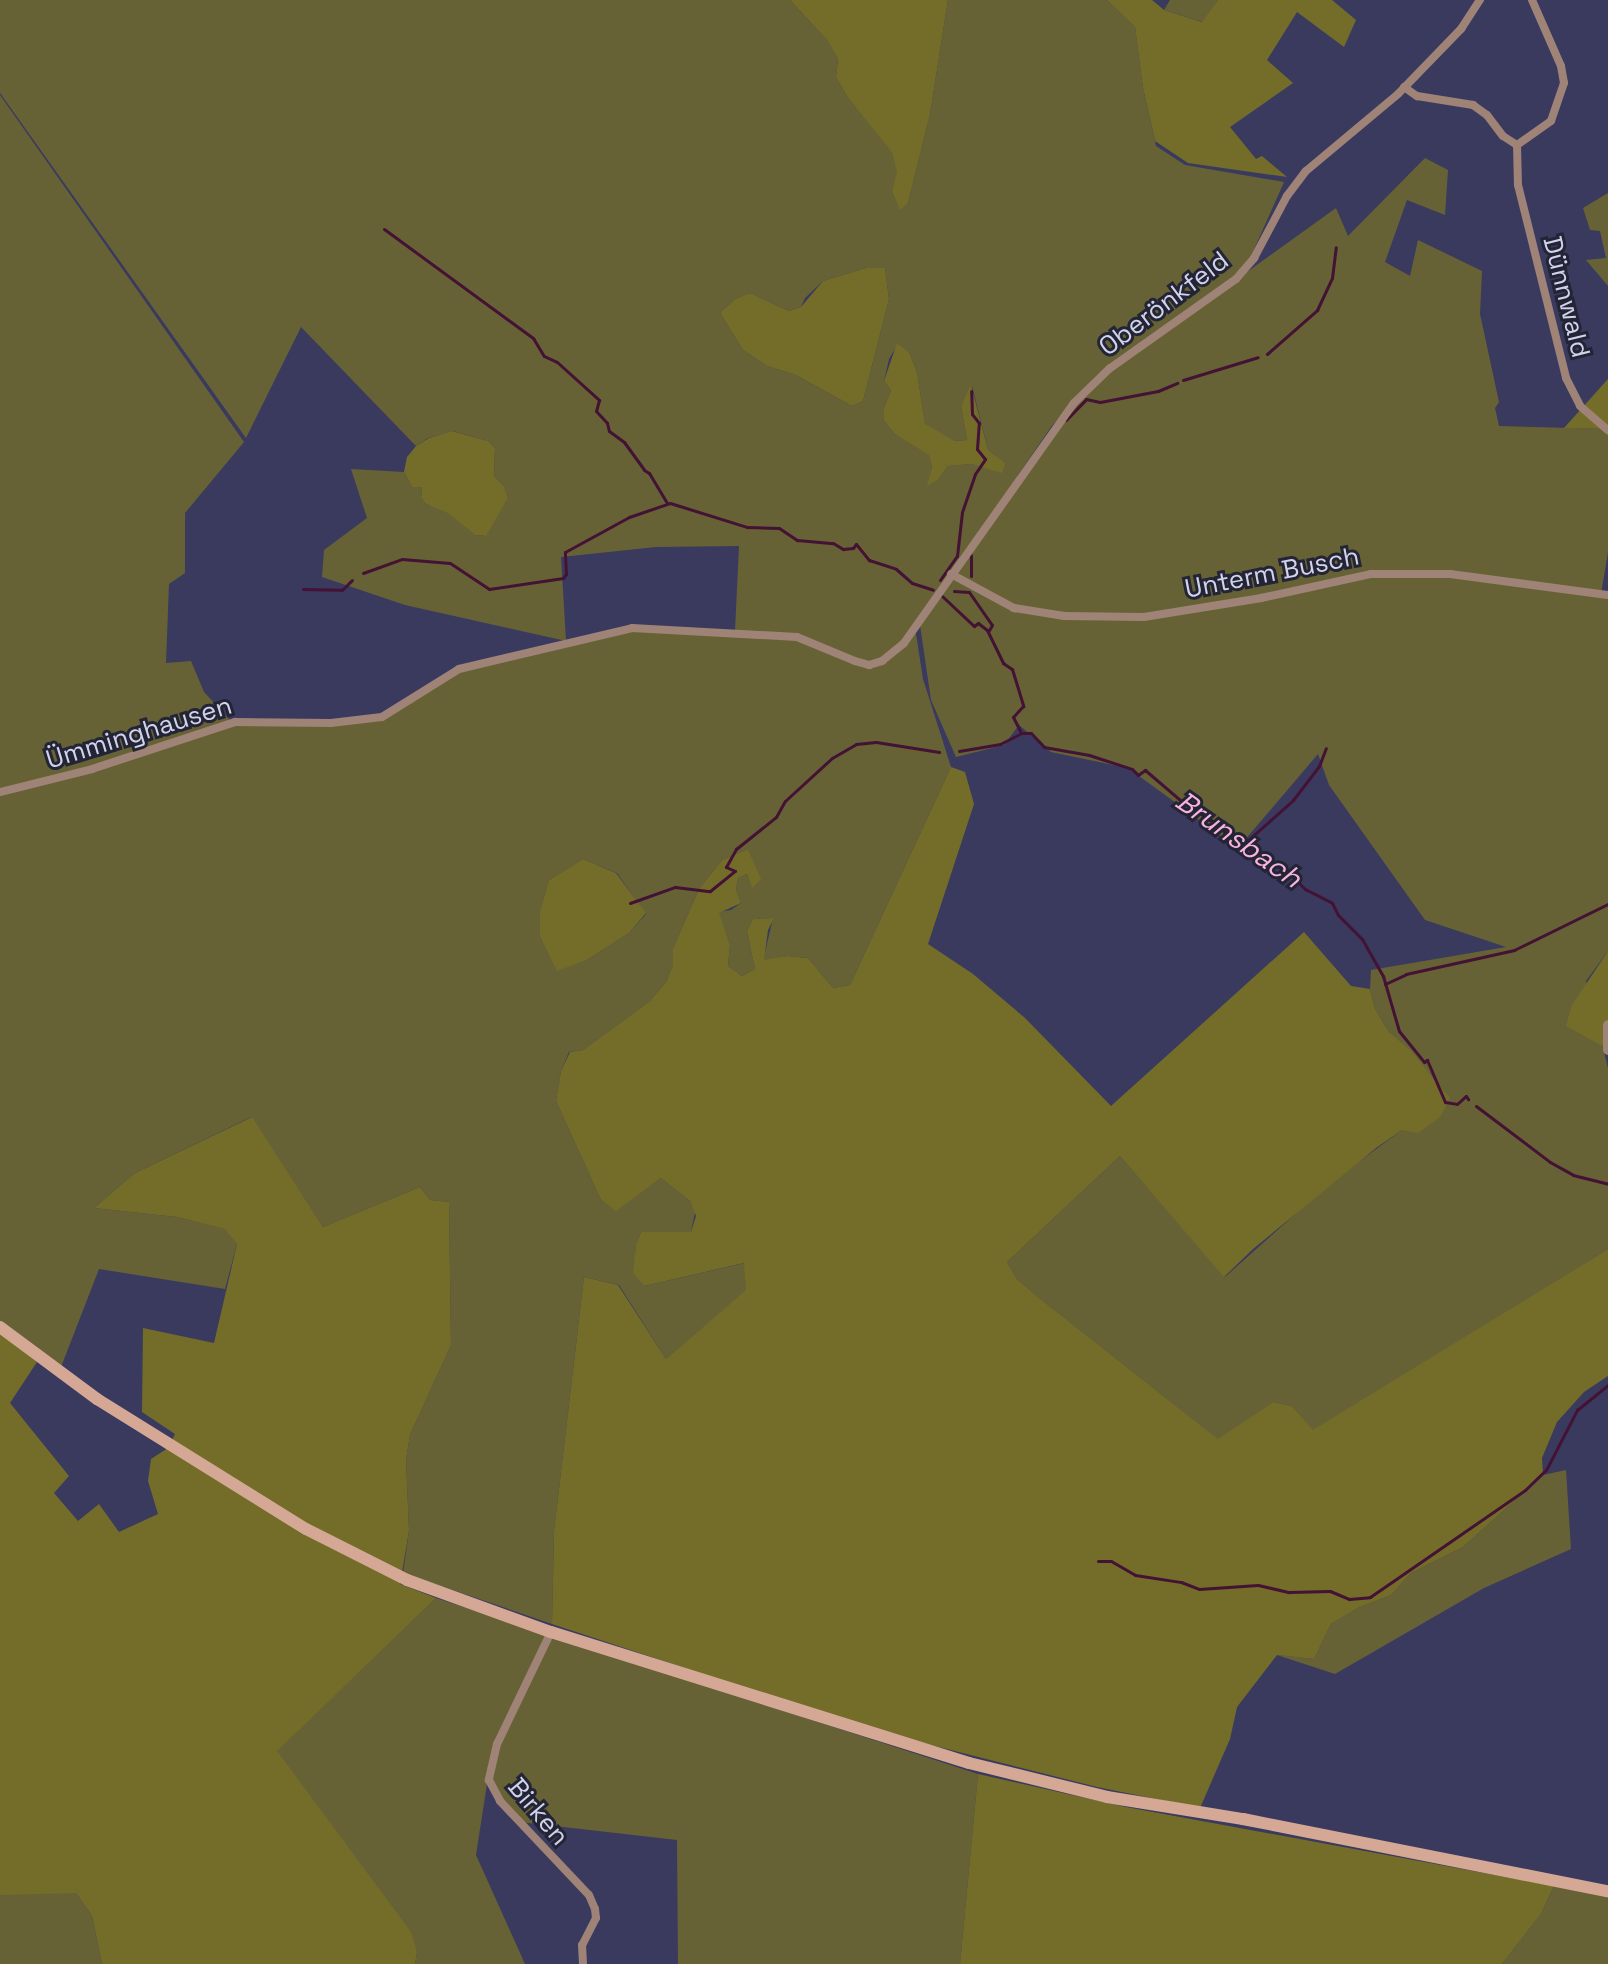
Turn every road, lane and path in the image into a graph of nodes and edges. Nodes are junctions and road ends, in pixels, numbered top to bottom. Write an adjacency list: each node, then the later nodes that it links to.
1 (1480, 0): 3 (street, Oberönkfeld)
2 (1532, 0): 4 (street)
3 (1404, 87): 4 (street); 6 (street, Oberönkfeld)
4 (1517, 145): 5 (street, Dünnwald)
5 (1608, 430)
6 (951, 574): 7 (street, Unterm Busch); 8 (street, Oberönkfeld)
7 (1608, 595)
8 (888, 657): 9 (street, Ümminghausen)
9 (0, 792)
10 (1608, 1025): 11 (street)
11 (1608, 1049)
12 (0, 1327): 13 (main road)
13 (551, 1632): 14 (main road); 15 (street, Birken)
14 (1608, 1891)
15 (583, 1964)

